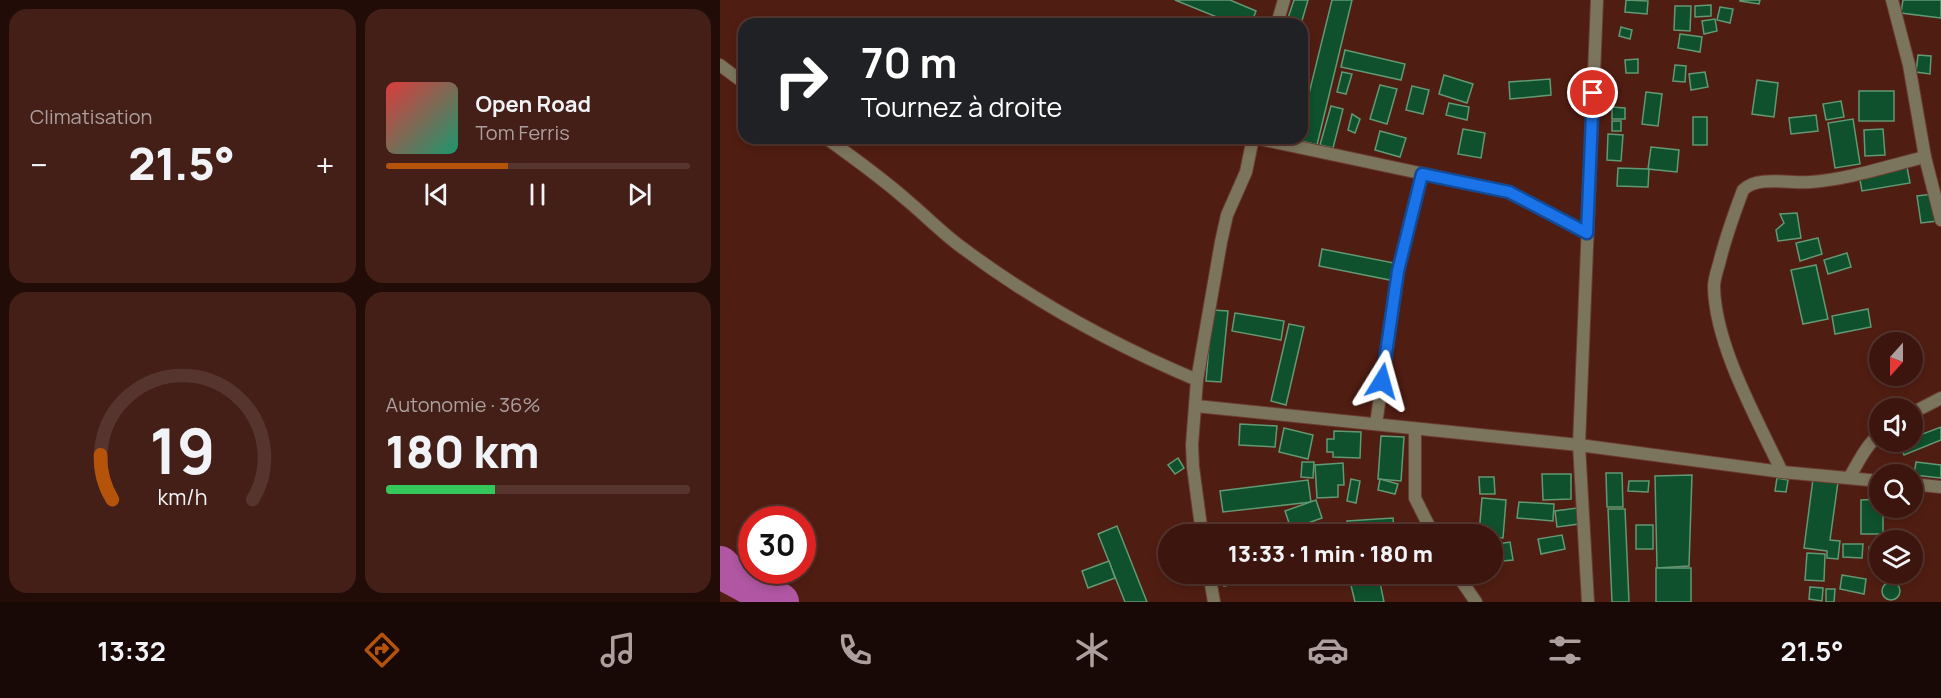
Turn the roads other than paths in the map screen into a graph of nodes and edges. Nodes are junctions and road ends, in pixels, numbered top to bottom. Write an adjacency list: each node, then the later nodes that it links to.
1 (1284, 0): 4 (street)
2 (1597, 0): 13 (street)
3 (1892, 0): 10 (street)
4 (1279, 18)
5 (720, 65): 6 (street)
6 (738, 78)
7 (834, 144): 14 (street)
8 (1253, 144): 14 (street)
9 (1282, 144): 11 (street)
10 (1925, 157): 12 (street); 22 (street)
11 (1422, 174): 13 (street); 18 (street)
12 (1941, 220)
13 (1587, 233): 20 (street)
14 (1197, 380): 16 (street)
15 (1941, 398): 17 (street)
16 (1196, 406): 18 (street); 27 (street)
17 (1923, 407)
18 (1376, 423): 19 (street)
19 (1414, 429): 20 (street); 28 (street)
20 (1579, 445): 22 (street); 33 (street)
21 (1869, 446): 23 (street)
22 (1782, 472): 23 (street)
23 (1849, 478): 24 (street)
24 (1869, 480)
25 (1923, 485): 26 (street)
26 (1941, 487)
27 (1201, 524)
28 (1428, 524)
29 (1211, 584): 31 (street)
30 (1464, 584): 32 (street)
31 (1214, 602)
32 (1476, 602)
33 (1588, 602)

